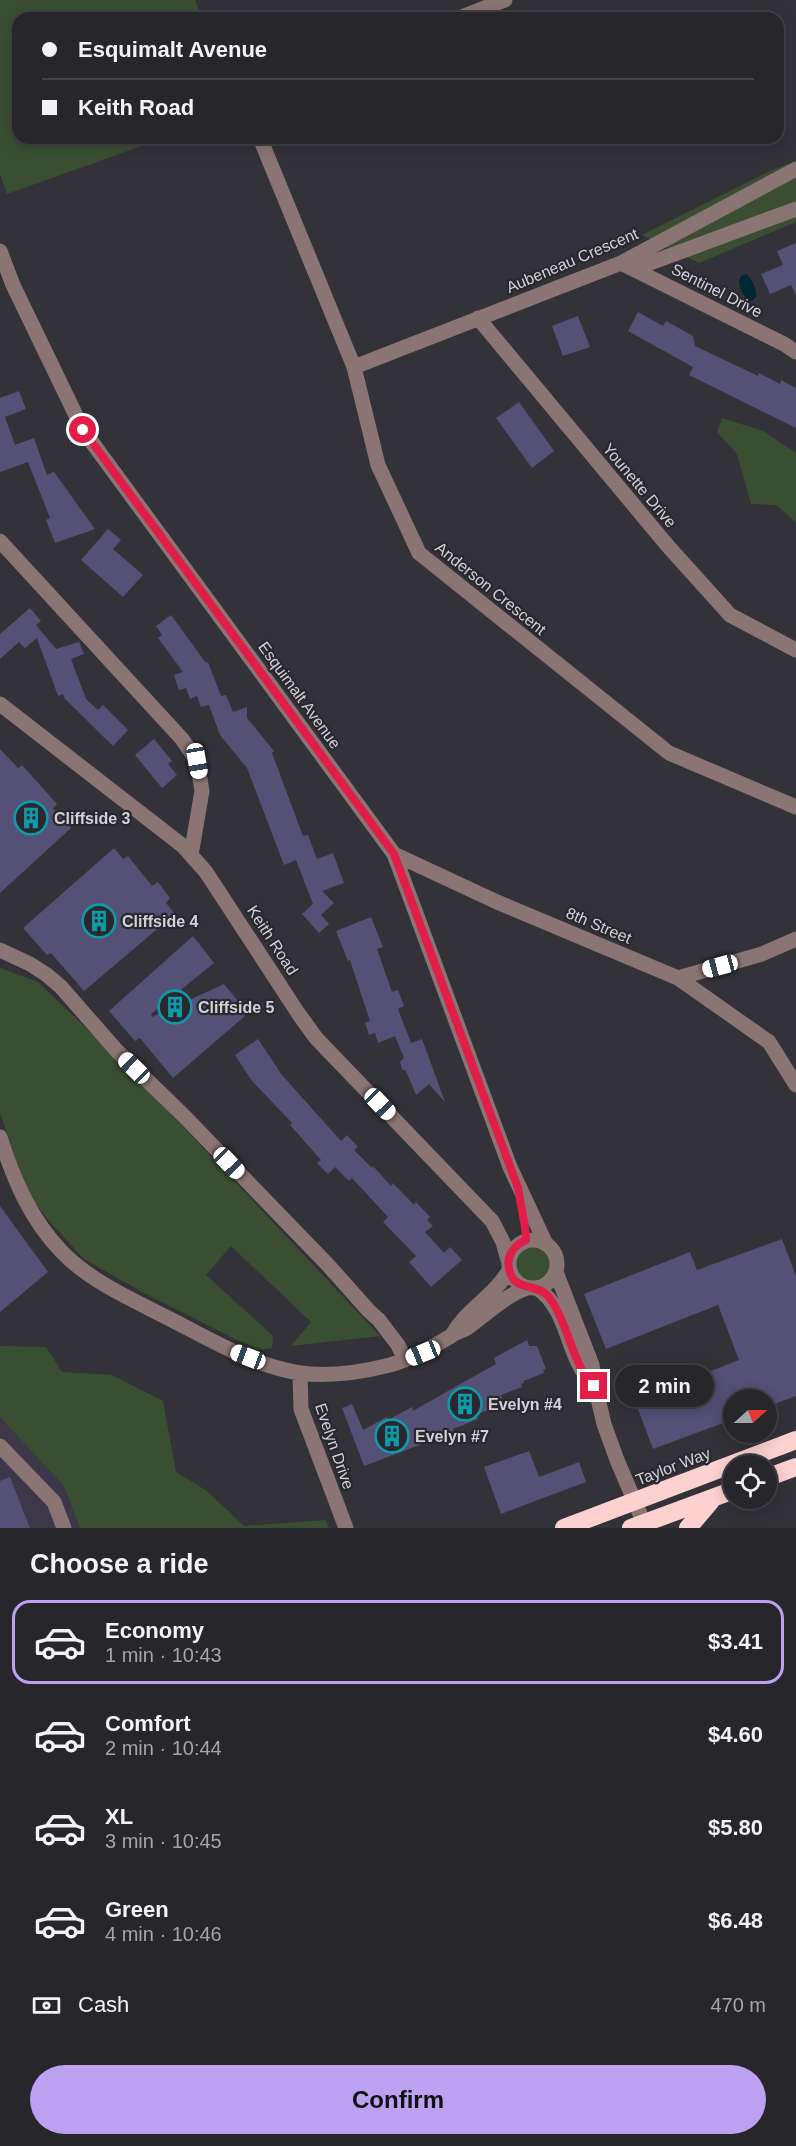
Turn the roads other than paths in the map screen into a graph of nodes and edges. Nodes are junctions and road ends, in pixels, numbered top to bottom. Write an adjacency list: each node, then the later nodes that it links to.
1 (505, 0): 2 (street)
2 (474, 12)
3 (262, 144): 10 (street, Anderson Crescent)
4 (796, 169): 7 (street, Aubeneau Crescent)
5 (796, 209): 7 (street, Aubeneau Crescent)
6 (0, 251): 15 (street, Esquimalt Avenue)
7 (628, 266): 8 (street, Aubeneau Crescent); 9 (street, Sentinel Drive)
8 (478, 318): 10 (street, Aubeneau Crescent); 12 (street, Younette Drive)
9 (792, 345)
10 (354, 367): 14 (street, Anderson Crescent)
11 (0, 541): 16 (street)
12 (796, 650)
13 (0, 704): 16 (street, Keith Road)
14 (796, 807)
15 (394, 854): 19 (street, 8th Street); 22 (street, Esquimalt Avenue)
16 (191, 855): 23 (street, Keith Road)
17 (796, 939): 19 (street)
18 (0, 950): 30 (street)
19 (678, 978): 20 (street, 8th Street)
20 (796, 1085)
21 (0, 1137): 31 (street)
22 (518, 1188): 24 (street, Esquimalt Avenue); 25 (street, Esquimalt Avenue)
23 (492, 1221): 24 (street, Keith Road); 26 (street, Keith Road)
24 (525, 1240): 25 (street); 26 (street)
25 (545, 1242): 27 (street)
26 (508, 1265): 28 (street); 29 (street)
27 (556, 1272): 28 (street); 32 (street)
28 (532, 1288): 29 (street); 32 (street)
29 (452, 1335): 30 (street)
30 (405, 1360): 31 (street)
31 (300, 1373): 42 (street, Evelyn Drive)
32 (594, 1386): 39 (street)
33 (796, 1440): 39 (highway, Taylor Way)
34 (0, 1446): 41 (street)
35 (796, 1467): 36 (highway)
36 (777, 1474)
37 (723, 1494): 38 (highway)
38 (715, 1497): 40 (highway); 44 (highway)
39 (634, 1502): 40 (street); 43 (highway, Taylor Way)
40 (640, 1526)
41 (64, 1528)
42 (346, 1528)
43 (564, 1528)
44 (688, 1528)

